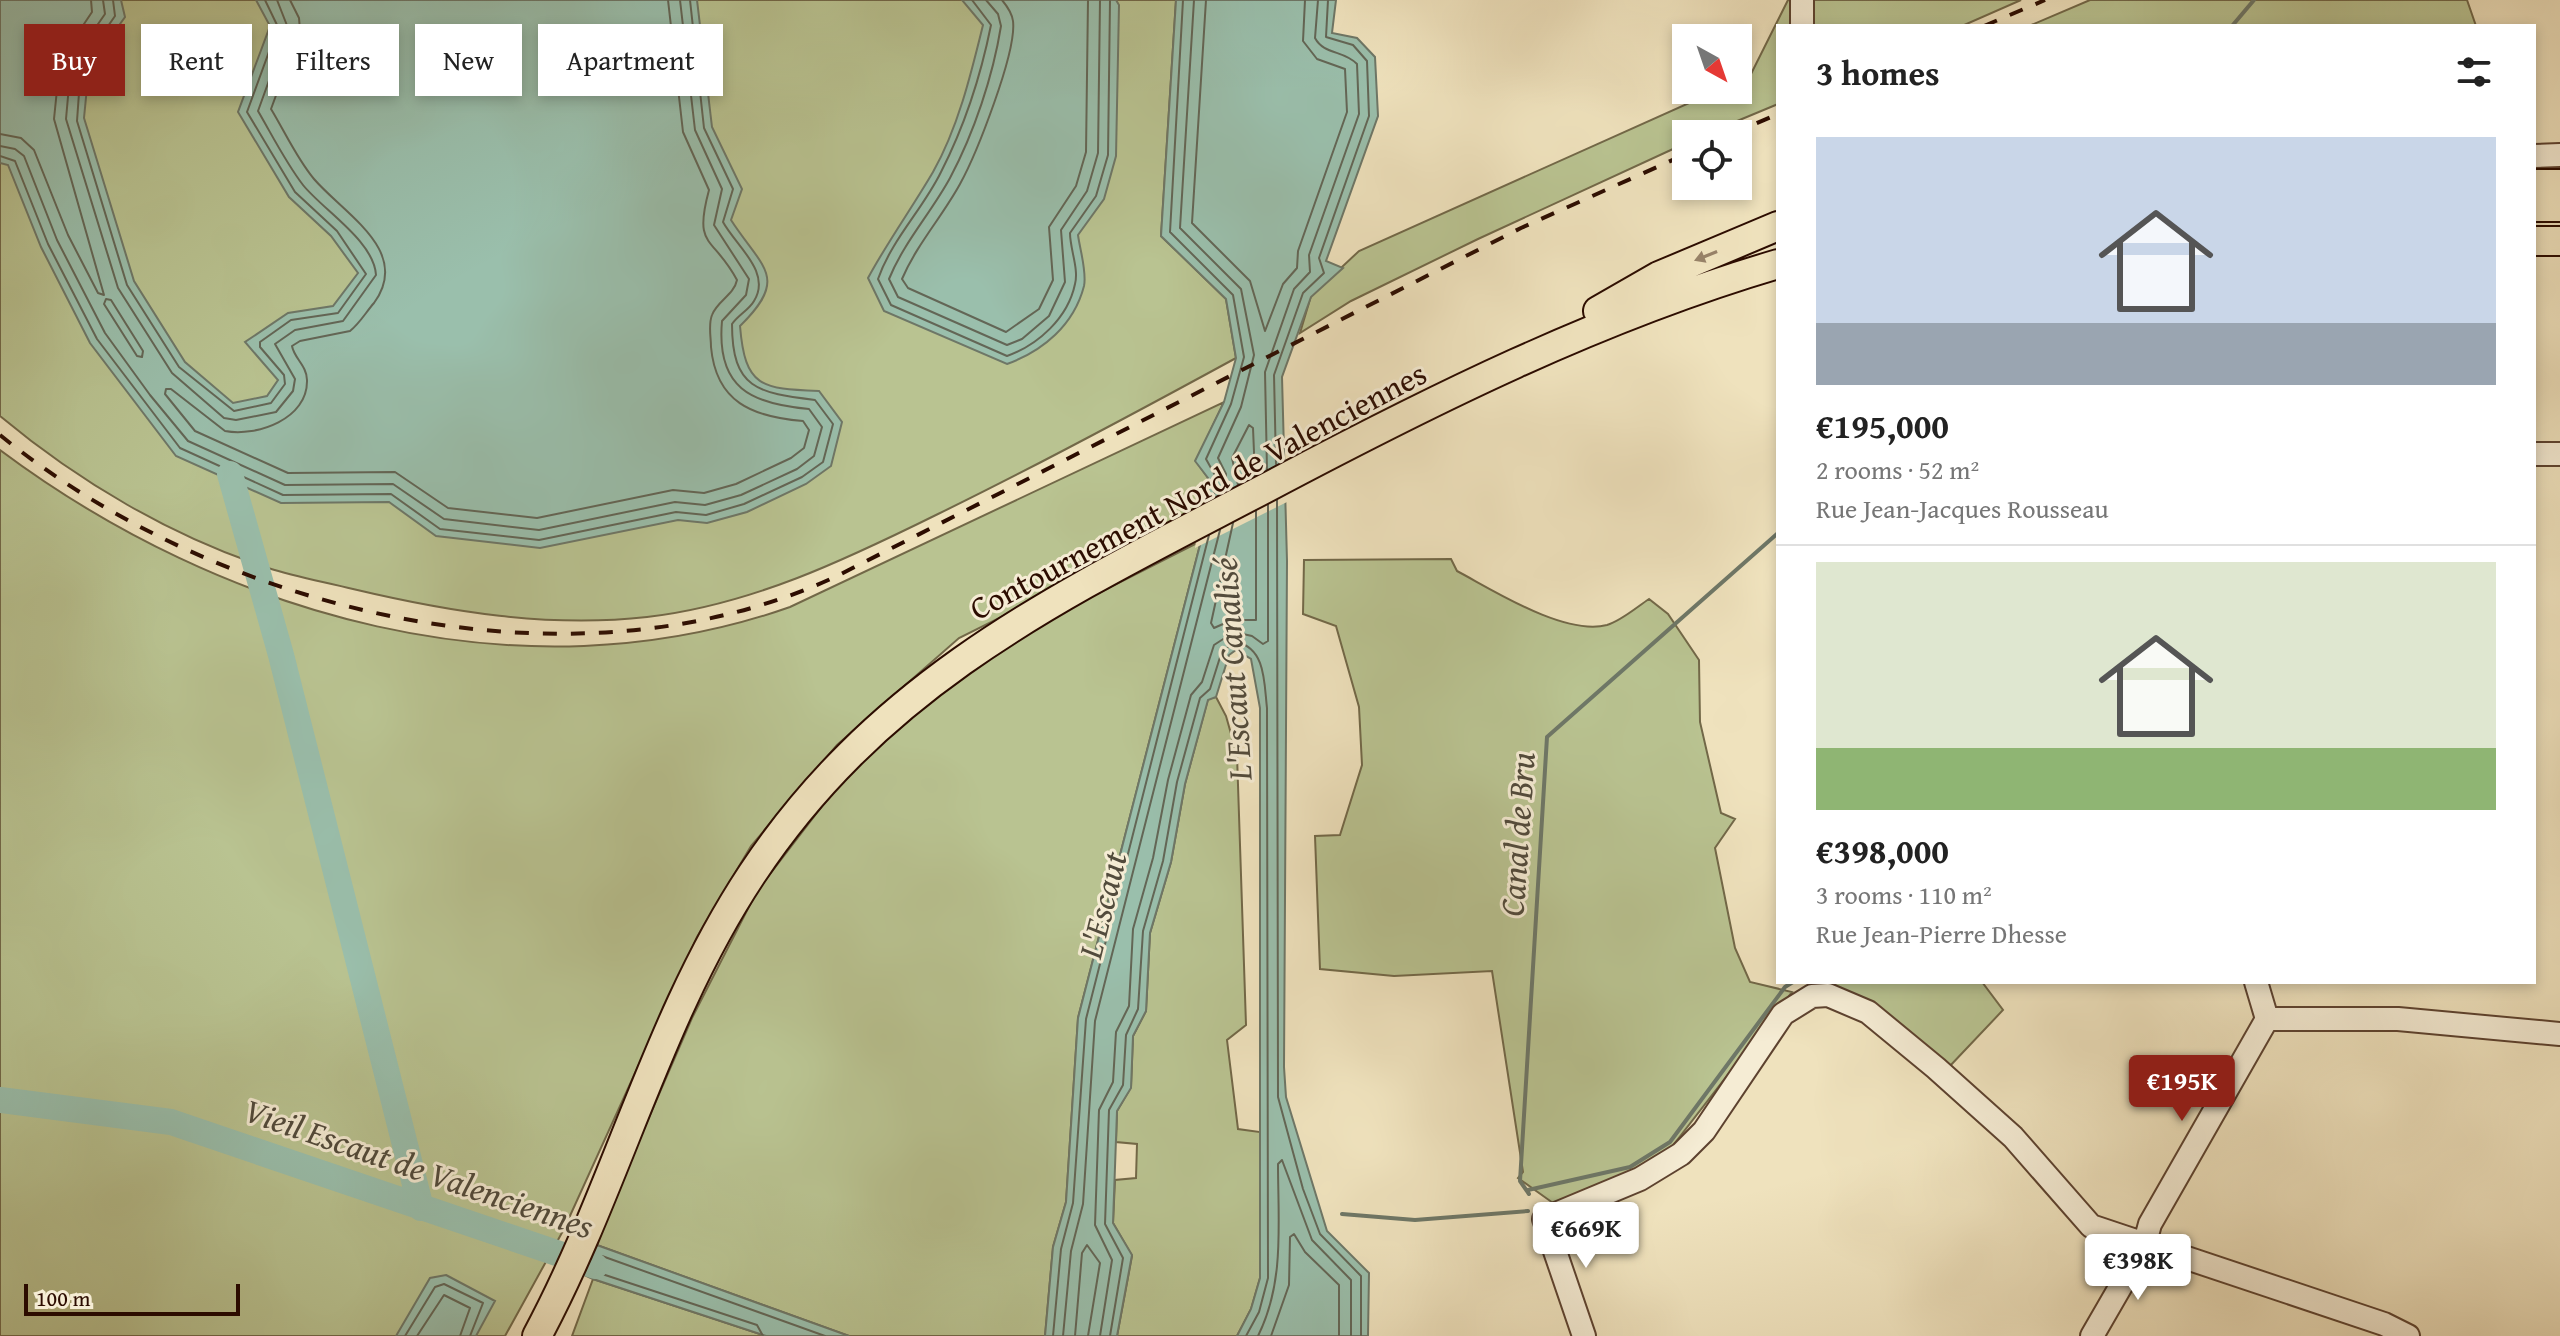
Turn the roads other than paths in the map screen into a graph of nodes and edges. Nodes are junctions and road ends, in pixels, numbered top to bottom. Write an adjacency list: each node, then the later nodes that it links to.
1 (1802, 0): 2 (street)
2 (1802, 24)
3 (2560, 155): 4 (street)
4 (2536, 156)
5 (2536, 184): 6 (main road)
6 (2560, 184)
7 (2536, 207): 8 (main road)
8 (2560, 207)
9 (1776, 227): 13 (main road, one-way to 13)
10 (2536, 241): 11 (main road)
11 (2560, 241)
12 (1776, 265): 13 (main road, Contournement Nord de Valenciennes)
13 (1508, 367): 20 (main road, Contournement Nord de Valenciennes)
14 (2536, 454): 15 (street)
15 (2560, 454)
16 (2257, 984): 17 (street)
17 (2267, 1019): 18 (street); 19 (street)
18 (2560, 1034)
19 (2144, 1246): 21 (street); 22 (street); 23 (street)
20 (537, 1336)
21 (1584, 1336)
22 (2092, 1336)
23 (2408, 1336)

